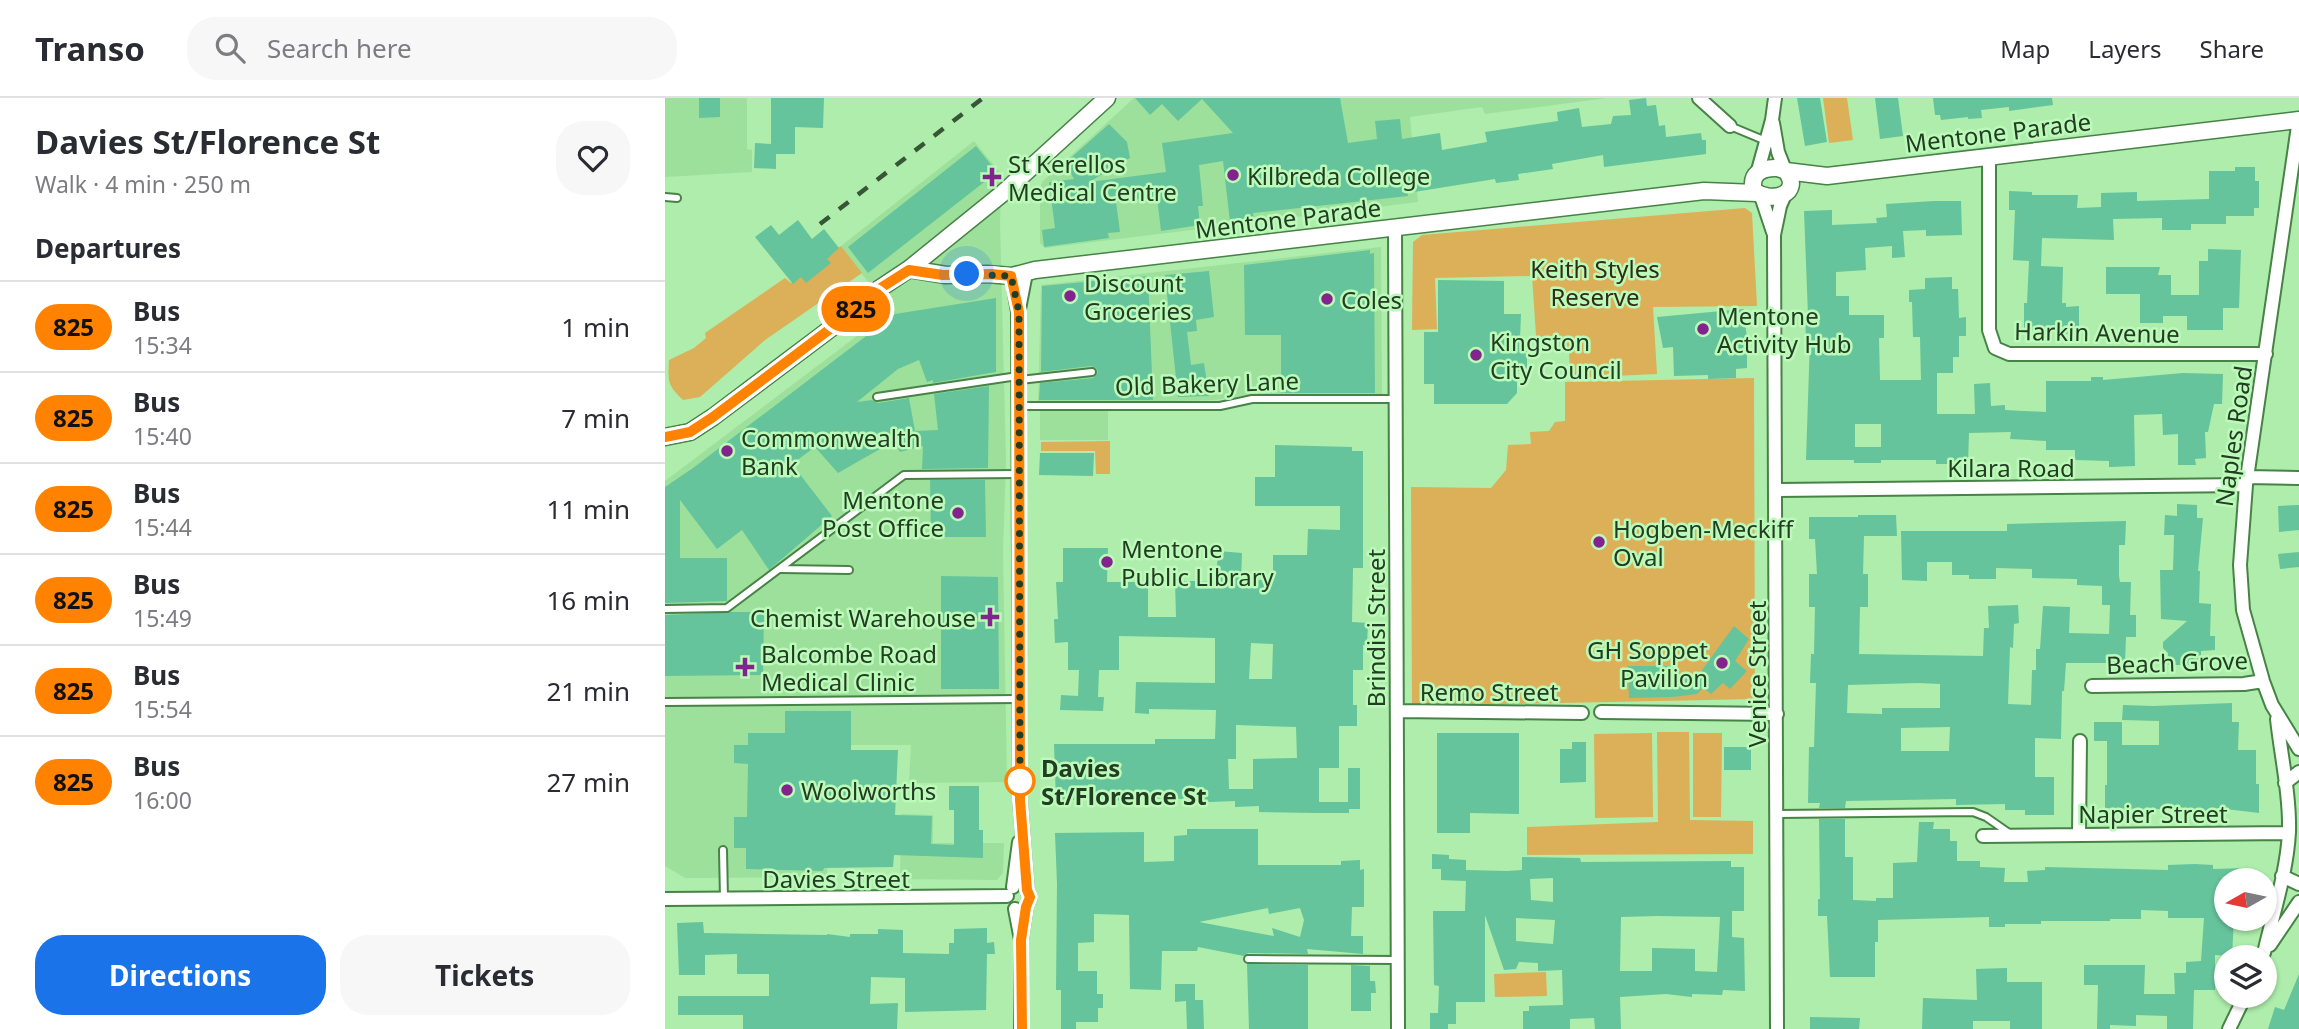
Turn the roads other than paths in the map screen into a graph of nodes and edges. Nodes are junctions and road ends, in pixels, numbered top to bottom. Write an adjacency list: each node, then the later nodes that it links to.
1 (1107, 98): 19 (street)
2 (1699, 98): 6 (street)
3 (1775, 98): 5 (street)
4 (2299, 119): 8 (street, Mentone Parade); 21 (street, Naples Road)
5 (1772, 120): 7 (street); 9 (street)
6 (1730, 126): 7 (lane)
7 (1766, 141): 10 (street)
8 (1989, 156): 11 (street, Mentone Parade); 21 (street, Harkin Avenue)
9 (1785, 170): 10 (street); 11 (street, Mentone Parade); 13 (street)
10 (1756, 174): 12 (street, Mentone Parade); 14 (street)
11 (1828, 176): 13 (street, Mentone Parade)
12 (1714, 190): 14 (street, Mentone Parade); 17 (street, Mentone Parade)
13 (1787, 191): 14 (street); 18 (street, Venice Street)
14 (1757, 193): 18 (street, Venice Street)
15 (665, 197): 16 (lane)
16 (677, 198)
17 (1395, 228): 20 (street, Mentone Parade); 25 (street, Brindisi Street)
18 (1774, 235): 31 (street, Venice Street)
19 (909, 270): 20 (street, Mentone Parade); 27 (street)
20 (1019, 275): 23 (street)
21 (2266, 354): 30 (street, Naples Road)
22 (1092, 372): 23 (lane)
23 (1019, 378): 24 (lane); 26 (street)
24 (877, 397)
25 (1396, 399): 26 (lane, Old Bakery Lane); 39 (street, Brindisi Street)
26 (1020, 406): 28 (street)
27 (665, 437)
28 (1018, 474): 32 (lane); 37 (street)
29 (2299, 478): 30 (street, Kilara Road)
30 (2246, 481): 31 (street, Kilara Road); 35 (street, Naples Road)
31 (1776, 490): 43 (street, Venice Street)
32 (779, 569): 33 (lane); 34 (lane)
33 (849, 570)
34 (665, 609)
35 (2263, 681): 36 (street, Beach Grove); 41 (street, Naples Road)
36 (2092, 686)
37 (1019, 699): 38 (lane); 49 (street)
38 (665, 702)
39 (1397, 711): 42 (street, Remo Street); 66 (street, Brindisi Street)
40 (1601, 712): 43 (street)
41 (2276, 712): 45 (street, Naples Road); 47 (street)
42 (1582, 713)
43 (1777, 714): 48 (street, Venice Street)
44 (2080, 741): 51 (street)
45 (2299, 749)
46 (2299, 772): 47 (street)
47 (2285, 783): 50 (street)
48 (1776, 814): 53 (lane); 70 (street, Venice Street)
49 (1021, 828): 57 (street); 58 (street)
50 (2289, 833): 51 (street, Napier Street); 55 (street)
51 (2080, 834): 53 (street, Napier Street)
52 (1983, 835): 53 (street, Napier Street)
53 (2017, 835)
54 (723, 850): 60 (lane)
55 (2282, 876): 56 (street); 63 (street)
56 (2299, 884)
57 (1027, 890): 58 (street); 62 (street)
58 (1010, 892): 60 (street, Davies Street); 62 (street)
59 (665, 899): 60 (street, Davies Street)
60 (725, 899)
61 (2299, 902): 64 (street)
62 (1020, 908): 68 (street)
63 (2265, 945)
64 (2270, 945)
65 (1248, 959): 66 (lane)
66 (1397, 960): 69 (street, Brindisi Street)
67 (2239, 1008): 71 (street)
68 (1021, 1029)
69 (1398, 1029)
70 (1777, 1029)
71 (2229, 1029)

